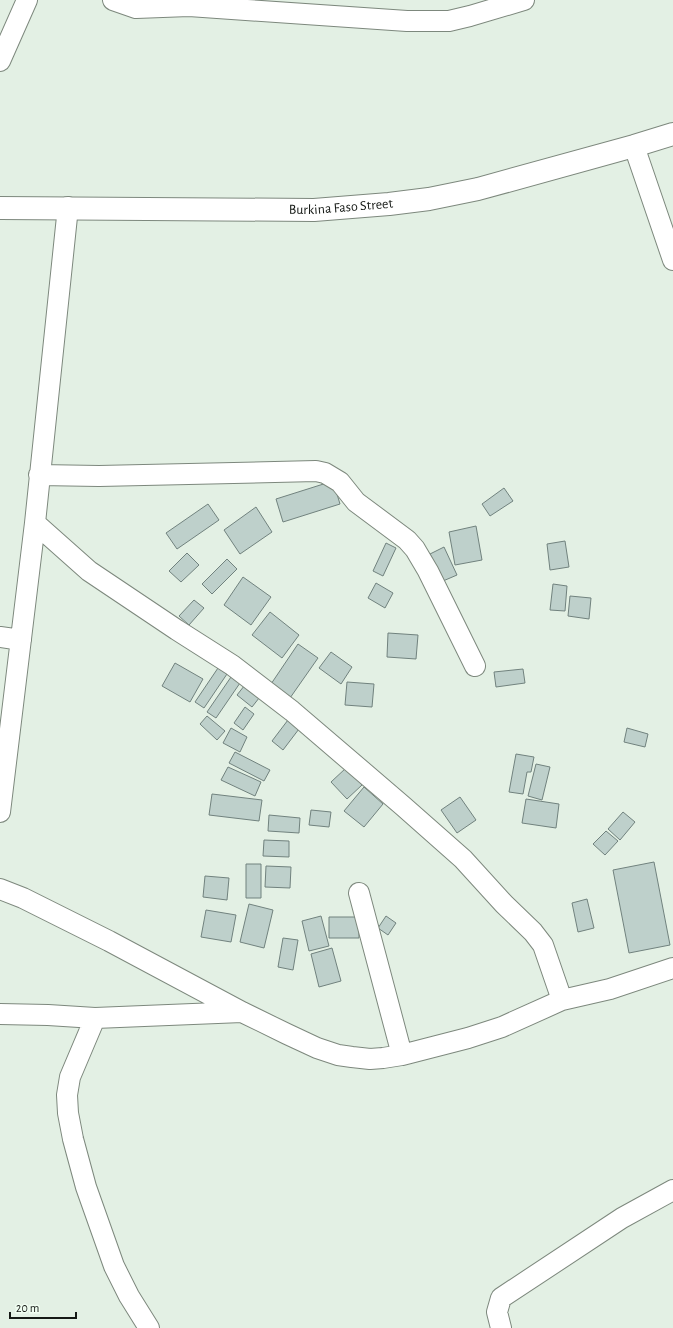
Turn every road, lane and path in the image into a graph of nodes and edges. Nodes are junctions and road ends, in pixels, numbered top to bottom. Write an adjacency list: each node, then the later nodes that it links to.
1 (27, 0): 5 (street)
2 (113, 0): 4 (street)
3 (524, 0): 4 (street)
4 (189, 3)
5 (0, 61)
6 (673, 134): 7 (main road, Burkina Faso Street)
7 (634, 146): 8 (main road, Burkina Faso Street); 10 (street)
8 (68, 207): 9 (main road, Burkina Faso Street); 11 (street)
9 (0, 208)
10 (673, 260)
11 (39, 475): 12 (street); 15 (street)
12 (35, 523): 14 (street); 20 (street)
13 (0, 637): 14 (street)
14 (21, 640): 16 (street)
15 (475, 666)
16 (0, 812)
17 (0, 889): 21 (street)
18 (359, 893): 24 (street)
19 (673, 968): 20 (street)
20 (562, 1000): 24 (street)
21 (242, 1012): 23 (street); 24 (street)
22 (0, 1014): 23 (street)
23 (95, 1018): 26 (street)
24 (402, 1055)
25 (673, 1190): 27 (street)
26 (149, 1328)
27 (501, 1328)

